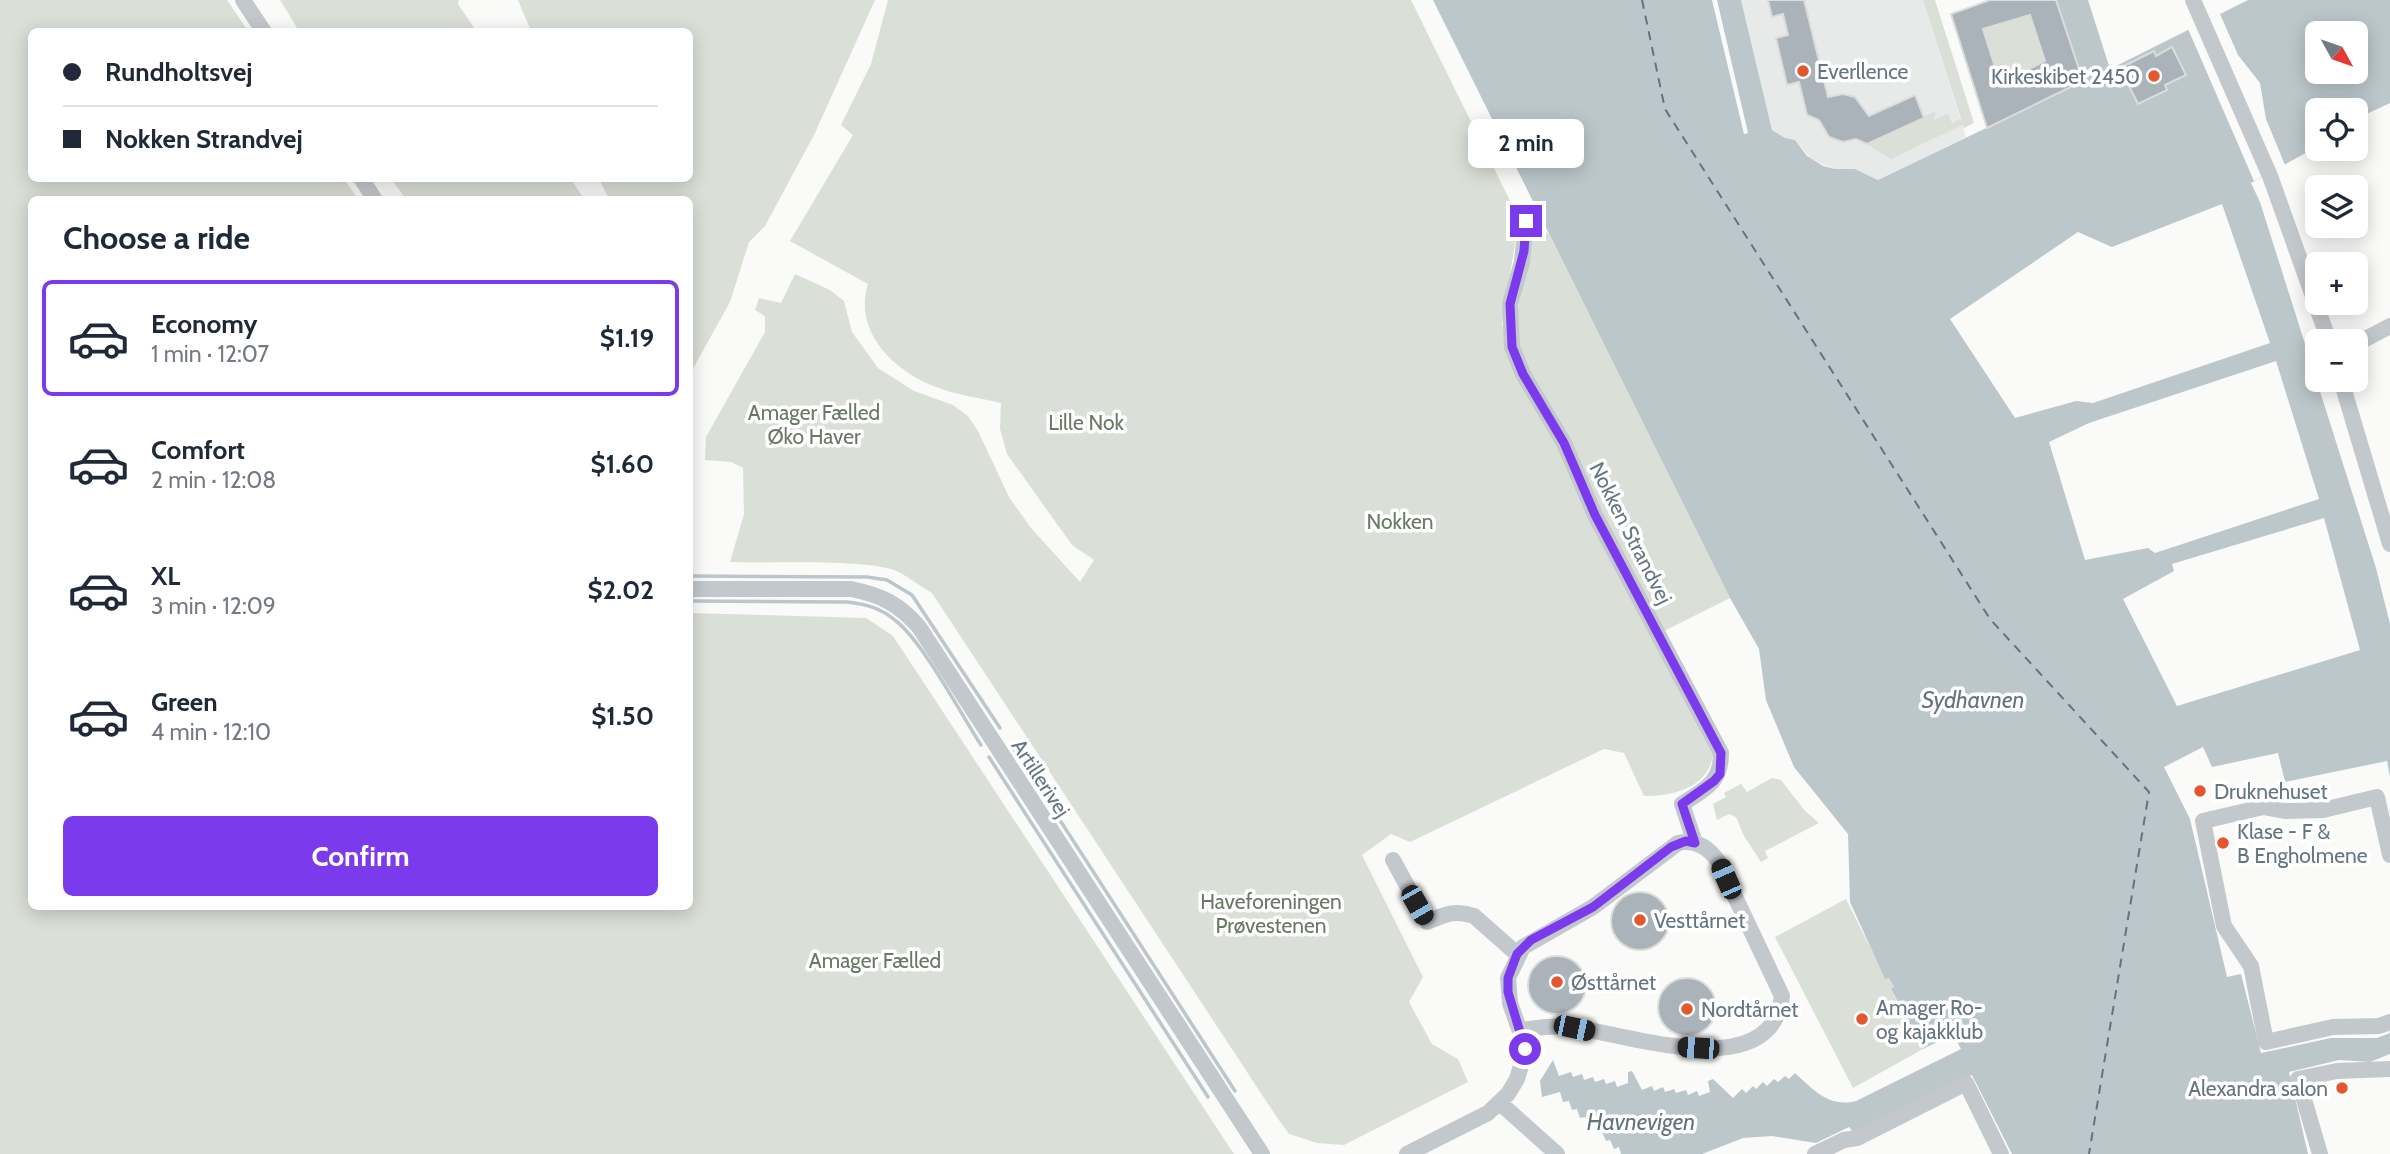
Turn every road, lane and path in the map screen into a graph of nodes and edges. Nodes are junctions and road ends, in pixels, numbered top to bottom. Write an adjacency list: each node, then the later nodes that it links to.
1 (243, 0): 3 (street)
2 (2193, 0): 6 (street)
3 (261, 28)
4 (1526, 221): 12 (street, Nokken Strandvej)
5 (2390, 326): 7 (street)
6 (2325, 329)
7 (2368, 338)
8 (2345, 392): 9 (street)
9 (2390, 544)
10 (693, 589): 20 (street, Artillerivej)
11 (2386, 817): 13 (street); 16 (street)
12 (1695, 843): 15 (street); 17 (street)
13 (2390, 855)
14 (1394, 860): 15 (street)
15 (1517, 954): 17 (street)
16 (2390, 1022)
17 (1521, 1030): 19 (street)
18 (2390, 1069): 25 (street)
19 (1500, 1102): 21 (street); 22 (street)
20 (1262, 1154)
21 (1407, 1154)
22 (1557, 1154)
23 (1815, 1154): 24 (street)
24 (2001, 1154)
25 (2320, 1154)

